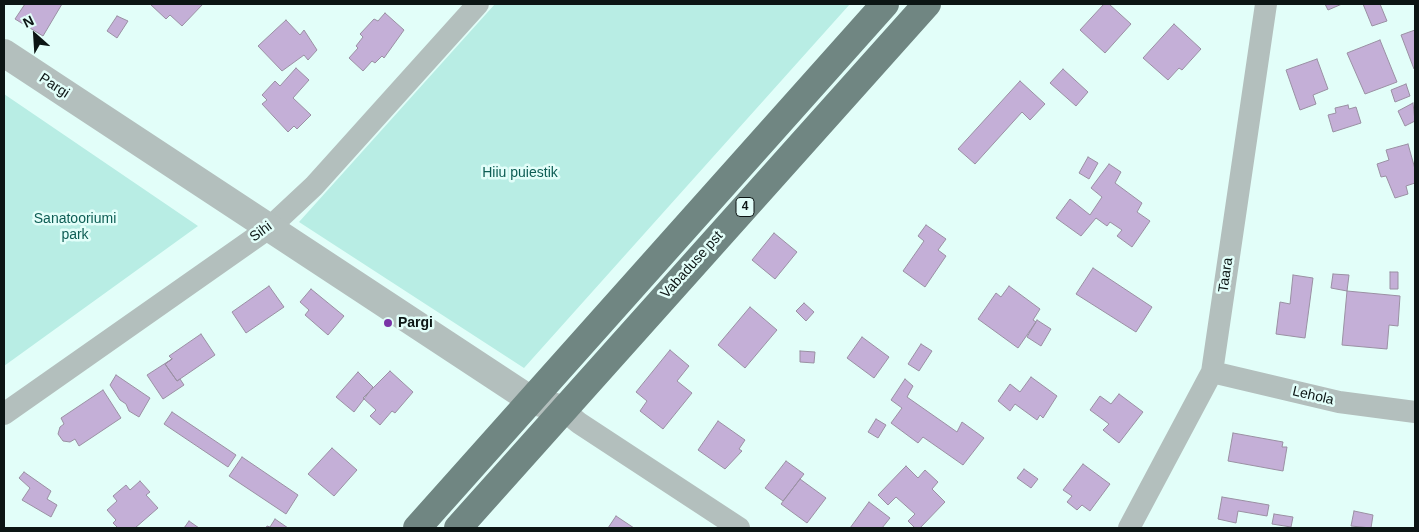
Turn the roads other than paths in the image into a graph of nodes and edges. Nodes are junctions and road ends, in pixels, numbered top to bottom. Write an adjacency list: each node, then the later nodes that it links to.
1 (478, 4): 6 (street, Sihi)
2 (885, 4): 8 (highway, 4)
3 (927, 4): 9 (highway, Vabaduse pst / 4)
4 (1266, 4): 7 (street, Taara)
5 (4, 53): 6 (street, Pargi)
6 (268, 228): 8 (street, Pargi); 11 (street, Sihi)
7 (1212, 372): 10 (street, Lehola); 15 (street, Taara)
8 (531, 400): 9 (street, Pargi); 12 (highway, 4)
9 (562, 410): 13 (highway, Vabaduse pst / 4); 14 (street)
10 (1415, 412)
11 (4, 414)
12 (417, 528)
13 (458, 528)
14 (739, 528)
15 (1129, 528)

